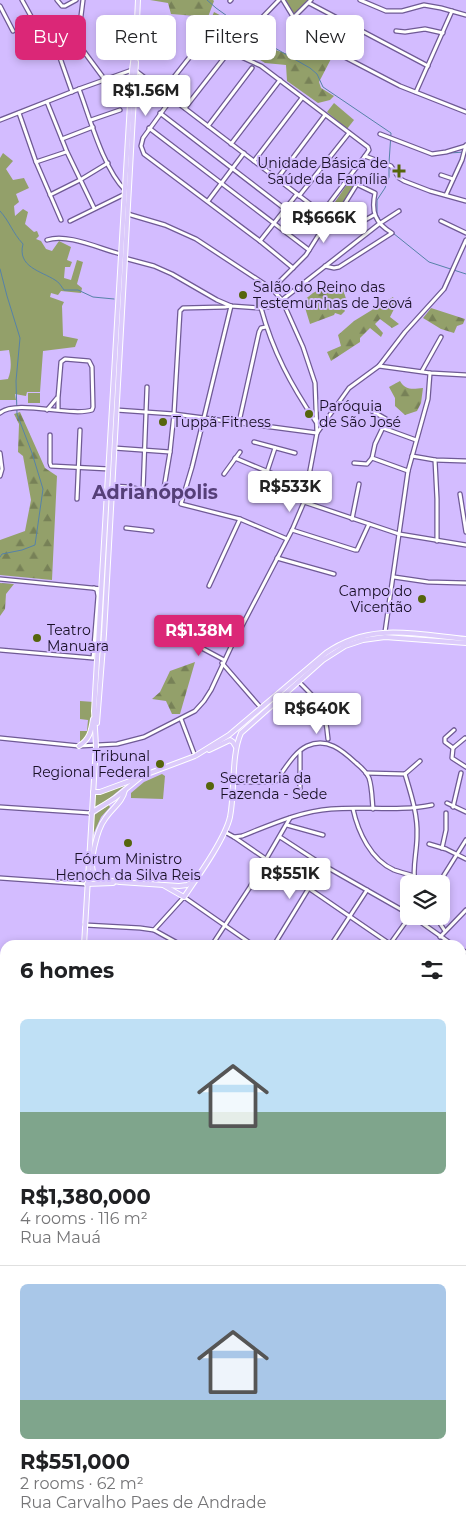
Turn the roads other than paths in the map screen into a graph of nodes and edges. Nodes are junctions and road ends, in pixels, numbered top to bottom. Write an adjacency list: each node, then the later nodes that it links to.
1 (22, 0): 14 (street)
2 (57, 0): 3 (street)
3 (76, 0)
4 (83, 0): 15 (street)
5 (138, 0): 31 (main road)
6 (279, 0): 16 (street)
7 (283, 0): 17 (street)
8 (360, 0): 11 (street)
9 (429, 0): 11 (street)
10 (310, 1): 18 (street); 29 (street)
11 (424, 5): 13 (street)
12 (0, 6): 20 (street)
13 (452, 11): 19 (street); 22 (street)
14 (30, 15)
15 (81, 15)
16 (265, 15)
17 (292, 15)
18 (297, 15)
19 (466, 15)
20 (13, 31)
21 (396, 31): 22 (street)
22 (443, 33): 29 (street)
23 (86, 54): 32 (street)
24 (61, 60): 36 (street)
25 (187, 60): 35 (street)
26 (222, 60): 41 (street)
27 (248, 60): 33 (street)
28 (351, 60): 37 (street)
29 (428, 66): 37 (street)
30 (252, 68): 49 (street)
31 (134, 71): 32 (street); 35 (street); 54 (main road)
32 (105, 80): 34 (street)
33 (280, 80): 39 (street); 56 (street)
34 (78, 89): 36 (street); 48 (street)
35 (163, 91): 38 (street)
36 (72, 92): 40 (street)
37 (416, 92): 44 (street)
38 (172, 98): 41 (street); 45 (street)
39 (302, 98): 46 (street); 61 (street)
40 (47, 102): 43 (street); 55 (street)
41 (185, 108): 49 (street)
42 (120, 110): 48 (street)
43 (19, 112): 47 (street); 62 (street)
44 (466, 112)
45 (160, 113): 51 (street); 64 (street)
46 (325, 115): 52 (street); 66 (street)
47 (0, 120)
48 (91, 120): 50 (street)
49 (208, 126): 56 (street)
50 (93, 127): 55 (street); 63 (street)
51 (149, 128): 70 (street); 76 (street)
52 (349, 133): 60 (street); 74 (street)
53 (380, 134): 57 (street)
54 (130, 138): 72 (main road); 81 (main road)
55 (62, 139): 58 (street)
56 (231, 144): 59 (street)
57 (466, 145): 67 (street)
58 (66, 152): 62 (street); 68 (street)
59 (244, 153): 61 (street); 64 (street)
60 (365, 156): 69 (street); 75 (street)
61 (254, 161): 66 (street)
62 (36, 162): 73 (street)
63 (108, 163): 68 (street); 72 (street)
64 (232, 168): 70 (street); 79 (street)
65 (441, 175): 67 (street)
66 (277, 179): 74 (street)
67 (453, 179): 75 (street)
68 (80, 180): 73 (street); 78 (street)
69 (348, 180): 71 (street); 82 (street)
70 (221, 184): 76 (street); 90 (street)
71 (357, 184): 83 (street); 87 (street)
72 (125, 192): 78 (street); 97 (main road)
73 (50, 195): 86 (street)
74 (298, 195): 79 (street); 82 (street)
75 (446, 195): 77 (street)
76 (208, 201): 95 (street)
77 (466, 201)
78 (94, 208): 89 (street)
79 (285, 209): 90 (street)
80 (399, 211): 91 (street)
81 (127, 212): 84 (street); 85 (main road)
82 (322, 213): 87 (street)
83 (374, 214): 87 (street); 91 (street)
84 (140, 218): 85 (street); 101 (street)
85 (127, 219): 98 (main road)
86 (61, 220)
87 (328, 220): 96 (street)
88 (441, 220): 92 (street)
89 (70, 221)
90 (274, 223): 95 (street); 96 (street)
91 (379, 224): 99 (street); 99 (street)
92 (466, 233)
93 (47, 240): 97 (street)
94 (466, 240): 108 (street)
95 (260, 241): 100 (street)
96 (309, 250): 100 (street)
97 (121, 254): 146 (main road)
98 (124, 258): 104 (street); 118 (main road)
99 (325, 266): 102 (street)
100 (293, 268): 101 (street)
101 (272, 289): 102 (street)
102 (282, 300): 103 (street)
103 (284, 304): 105 (street); 125 (street)
104 (231, 306): 105 (street); 122 (street); 123 (street)
105 (261, 308): 106 (street)
106 (266, 327): 124 (street); 125 (street)
107 (441, 337): 111 (street)
108 (383, 361): 109 (street); 110 (street)
109 (379, 366): 110 (street); 128 (street)
110 (387, 368): 111 (street)
111 (422, 371): 112 (street)
112 (430, 372): 113 (street); 130 (street)
113 (466, 375)
114 (147, 387): 120 (street)
115 (58, 398): 116 (street); 117 (street); 117 (street)
116 (47, 410): 117 (street); 121 (street)
117 (58, 410)
118 (116, 410): 120 (street); 132 (main road)
119 (372, 411): 126 (street)
120 (147, 412): 122 (street); 134 (street)
121 (0, 413)
122 (174, 414): 123 (street); 136 (street)
123 (204, 418): 124 (street); 158 (street)
124 (239, 422): 128 (street)
125 (316, 423): 128 (street)
126 (383, 428): 130 (street); 141 (street)
127 (80, 430): 145 (street)
128 (317, 433): 153 (street)
129 (50, 435): 145 (street)
130 (416, 440): 139 (street)
131 (254, 442): 133 (street)
132 (114, 448): 134 (street); 152 (main road)
133 (275, 448): 138 (street); 148 (street)
134 (145, 450): 136 (street); 154 (street)
135 (0, 452): 150 (street)
136 (170, 452): 154 (street)
137 (240, 452): 140 (street)
138 (295, 453)
139 (412, 456): 142 (street); 147 (street)
140 (235, 458): 148 (street); 149 (street)
141 (372, 458): 144 (street); 147 (street)
142 (435, 460): 143 (street); 167 (street)
143 (466, 461)
144 (354, 463)
145 (78, 468): 146 (street); 156 (street)
146 (109, 468): 176 (main road)
147 (408, 471): 165 (street)
148 (267, 472): 153 (street)
149 (224, 474)
150 (0, 476)
151 (360, 484): 159 (street)
152 (112, 486): 154 (street); 190 (main road)
153 (307, 488): 157 (street)
154 (142, 491)
155 (460, 494): 164 (street)
156 (77, 499)
157 (304, 502): 159 (street); 162 (street)
158 (240, 519): 166 (street); 174 (street)
159 (352, 519): 160 (street)
160 (369, 524): 162 (street); 165 (street)
161 (126, 528): 163 (street)
162 (292, 530): 166 (street)
163 (152, 531)
164 (466, 532)
165 (399, 534): 167 (street); 171 (street)
166 (287, 539): 169 (street)
167 (437, 540): 168 (street)
168 (466, 545)
169 (277, 558): 170 (street); 185 (street)
170 (334, 574)
171 (394, 577): 173 (street); 180 (street)
172 (0, 579): 175 (street)
173 (466, 583)
174 (209, 586)
175 (94, 588): 176 (street); 177 (street)
176 (102, 589): 177 (main road)
177 (99, 606): 178 (main road); 179 (street)
178 (100, 619): 179 (main road); 188 (main road)
179 (96, 624): 184 (street)
180 (385, 632): 182 (main road); 187 (main road)
181 (183, 638): 185 (street)
182 (466, 639)
183 (466, 643): 186 (main road)
184 (0, 650)
185 (223, 662): 187 (street); 189 (street)
186 (299, 682): 194 (street); 198 (main road)
187 (261, 708): 200 (main road)
188 (94, 711): 190 (main road); 195 (main road)
189 (181, 719): 196 (street); 200 (street)
190 (96, 730): 196 (main road)
191 (454, 730): 197 (street)
192 (0, 738): 195 (street)
193 (465, 738): 197 (street)
194 (328, 739)
195 (79, 746): 196 (street)
196 (96, 746): 210 (main road)
197 (453, 748): 202 (street)
198 (237, 749): 200 (main road); 207 (main road)
199 (300, 751): 203 (street); 207 (street); 208 (street)
200 (198, 755): 206 (main road)
201 (420, 760): 205 (street)
202 (466, 767)
203 (366, 773): 205 (street); 216 (street)
204 (461, 773): 213 (street)
205 (405, 774): 217 (street)
206 (142, 776): 209 (main road); 210 (main road)
207 (233, 782): 223 (main road)
208 (300, 789)
209 (125, 790): 219 (main road); 239 (main road)
210 (93, 792): 219 (main road)
211 (447, 803): 213 (street)
212 (432, 805): 217 (street)
213 (453, 806): 218 (street)
214 (0, 807): 219 (street)
215 (352, 808): 216 (street); 221 (street); 234 (street)
216 (373, 809): 217 (street)
217 (414, 809): 235 (street)
218 (466, 812)
219 (91, 813): 240 (main road)
220 (446, 813): 229 (street)
221 (290, 818): 222 (street); 225 (street)
222 (287, 825): 224 (street); 226 (street)
223 (225, 832): 225 (street); 238 (main road)
224 (323, 835)
225 (234, 837): 231 (street)
226 (280, 837): 231 (street); 233 (street)
227 (466, 840): 230 (street)
228 (428, 844): 229 (street)
229 (442, 848): 230 (street)
230 (458, 854): 232 (street); 236 (street)
231 (265, 859): 242 (street); 252 (street)
232 (466, 860)
233 (323, 866): 242 (street); 243 (street)
234 (410, 875)
235 (414, 875)
236 (445, 875)
237 (0, 878): 240 (street)
238 (198, 878): 241 (main road); 244 (main road)
239 (121, 882): 240 (main road); 241 (main road)
240 (88, 884): 248 (main road)
241 (163, 884): 244 (main road)
242 (308, 888): 247 (street); 260 (street)
243 (367, 890): 245 (street); 247 (street)
244 (184, 897): 252 (street); 253 (street)
245 (400, 910)
246 (466, 910): 254 (street)
247 (349, 915): 261 (street); 262 (street)
248 (85, 925): 253 (street); 256 (main road)
249 (404, 925): 263 (street)
250 (423, 925): 255 (street)
251 (441, 925): 254 (street)
252 (226, 926): 258 (street); 259 (street)
253 (154, 930): 257 (street)
254 (445, 931): 255 (street)
255 (440, 937): 264 (street)
256 (84, 940)
257 (172, 940)
258 (216, 940)
259 (246, 940)
260 (277, 940)
261 (334, 940)
262 (384, 940)
263 (393, 940)
264 (445, 940)

